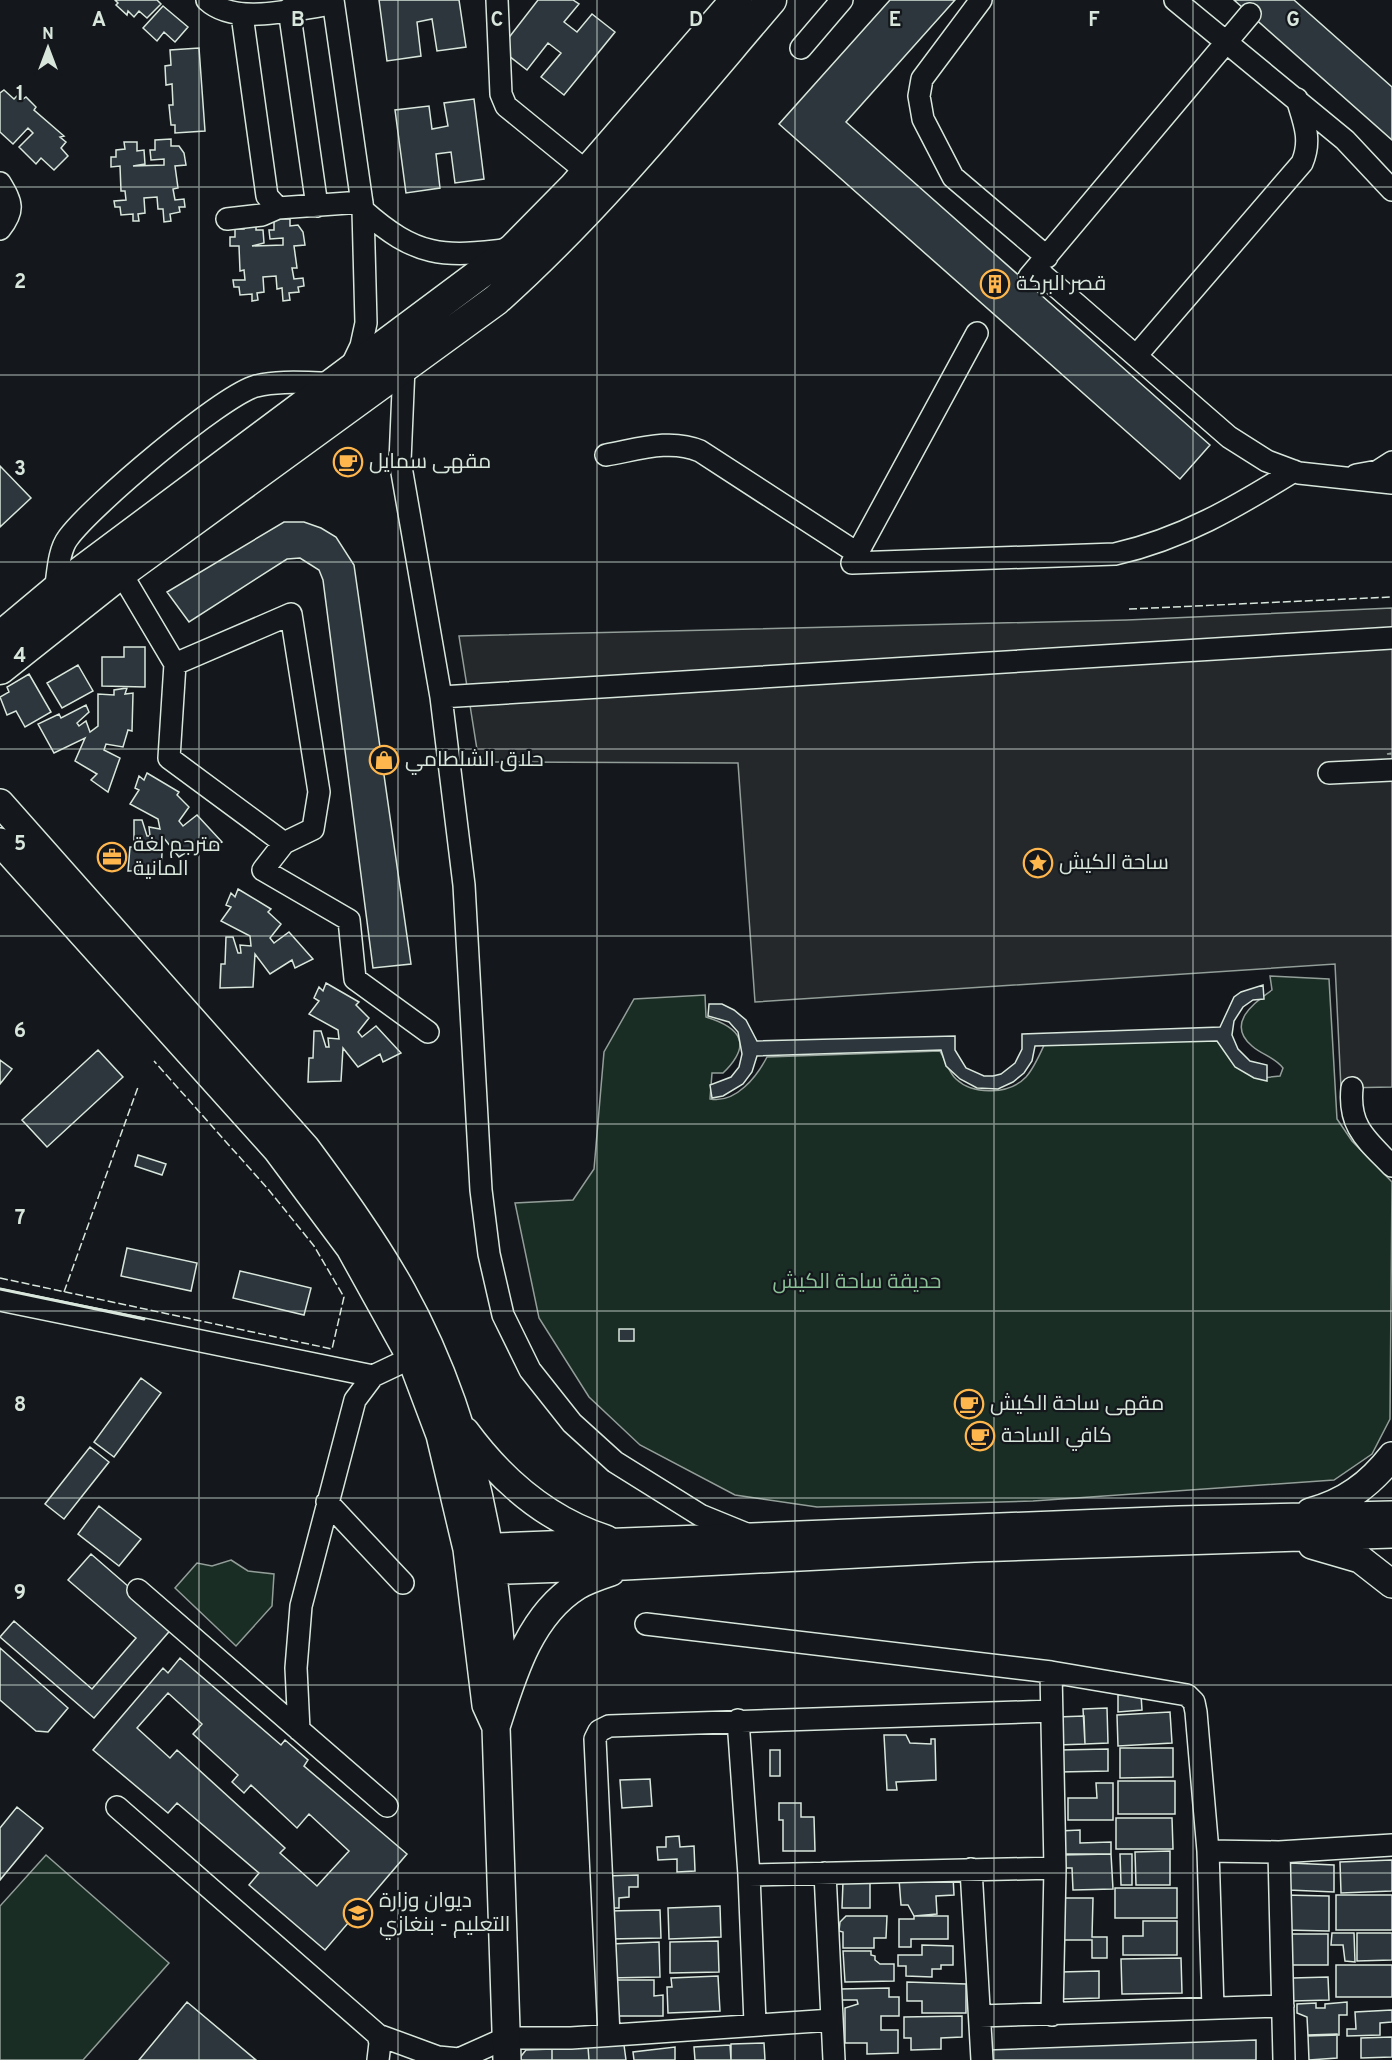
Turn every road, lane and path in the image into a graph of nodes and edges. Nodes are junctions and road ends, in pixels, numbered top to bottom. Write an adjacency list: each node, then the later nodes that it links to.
1 (207, 0): 11 (street)
2 (496, 0): 15 (street)
3 (736, 0): 15 (highway)
4 (771, 0): 27 (highway)
5 (842, 0): 13 (street)
6 (981, 0): 24 (street)
7 (1175, 0): 12 (street)
8 (333, 2): 9 (street); 19 (street)
9 (289, 9): 11 (street); 18 (street)
10 (1250, 14): 12 (street)
11 (242, 15): 20 (street)
12 (1228, 42): 14 (street); 24 (street)
13 (801, 48)
14 (1297, 99): 17 (street); 26 (street)
15 (587, 172): 23 (highway)
16 (0, 183): 22 (street)
17 (1392, 190)
18 (317, 206): 19 (street); 20 (street)
19 (362, 206): 23 (street); 28 (street)
20 (278, 208): 21 (street)
21 (227, 219)
22 (0, 229)
23 (513, 249): 28 (highway)
24 (1038, 268): 26 (street)
25 (977, 333): 34 (street)
26 (1136, 356): 31 (street)
27 (405, 367): 35 (highway); 41 (street)
28 (341, 377): 36 (highway); 36 (street)
29 (606, 455): 34 (street)
30 (1392, 462): 32 (street)
31 (1294, 471): 32 (street); 34 (street)
32 (1343, 478): 33 (street)
33 (1392, 483)
34 (857, 553)
35 (121, 573): 39 (street); 40 (highway)
36 (55, 591): 37 (highway)
37 (0, 636)
38 (1392, 638): 41 (street)
39 (176, 664): 46 (street); 46 (street)
40 (0, 669)
41 (441, 697): 59 (street)
42 (1392, 771): 43 (street)
43 (1329, 773)
44 (0, 803): 53 (main road)
45 (0, 842): 51 (main road)
46 (284, 843): 47 (street)
47 (428, 1032)
48 (1352, 1088): 49 (street)
49 (1392, 1166)
50 (0, 1300): 52 (street)
51 (411, 1358): 52 (street); 61 (main road)
52 (373, 1376): 55 (street)
53 (459, 1423): 60 (main road); 61 (main road)
54 (1392, 1456): 57 (main road)
55 (327, 1502): 62 (street); 71 (street)
56 (1392, 1515): 57 (main road)
57 (1280, 1529): 58 (main road); 59 (main road); 60 (main road); 63 (main road)
58 (1392, 1534)
59 (758, 1538): 60 (main road)
60 (622, 1555): 61 (main road); 67 (main road)
61 (479, 1560): 67 (main road); 70 (main road)
62 (403, 1583)
63 (1392, 1584)
64 (138, 1590): 71 (street)
65 (646, 1623): 66 (street)
66 (1051, 1672): 68 (street); 75 (street)
67 (505, 1694): 70 (main road)
68 (1051, 1711): 69 (street); 77 (street)
69 (738, 1720): 80 (street); 88 (street)
70 (496, 1728): 89 (main road)
71 (299, 1730): 72 (street)
72 (387, 1806)
73 (117, 1807): 87 (street)
74 (1392, 1845): 76 (street)
75 (1208, 1851): 76 (street); 82 (street)
76 (1279, 1852): 81 (street)
77 (1055, 1868): 78 (street); 83 (street)
78 (971, 1869): 79 (street); 84 (street)
79 (825, 1873): 80 (street); 85 (street)
80 (749, 1875): 86 (street)
81 (1283, 2006): 82 (street); 93 (street)
82 (1213, 2008): 83 (street)
83 (1052, 2015): 84 (street)
84 (980, 2016): 92 (street)
85 (832, 2020): 86 (street); 91 (street)
86 (755, 2023): 88 (street)
87 (378, 2035): 89 (street); 90 (street)
88 (609, 2035): 89 (street)
89 (506, 2049)
90 (378, 2060)
91 (834, 2060)
92 (982, 2060)
93 (1284, 2060)

